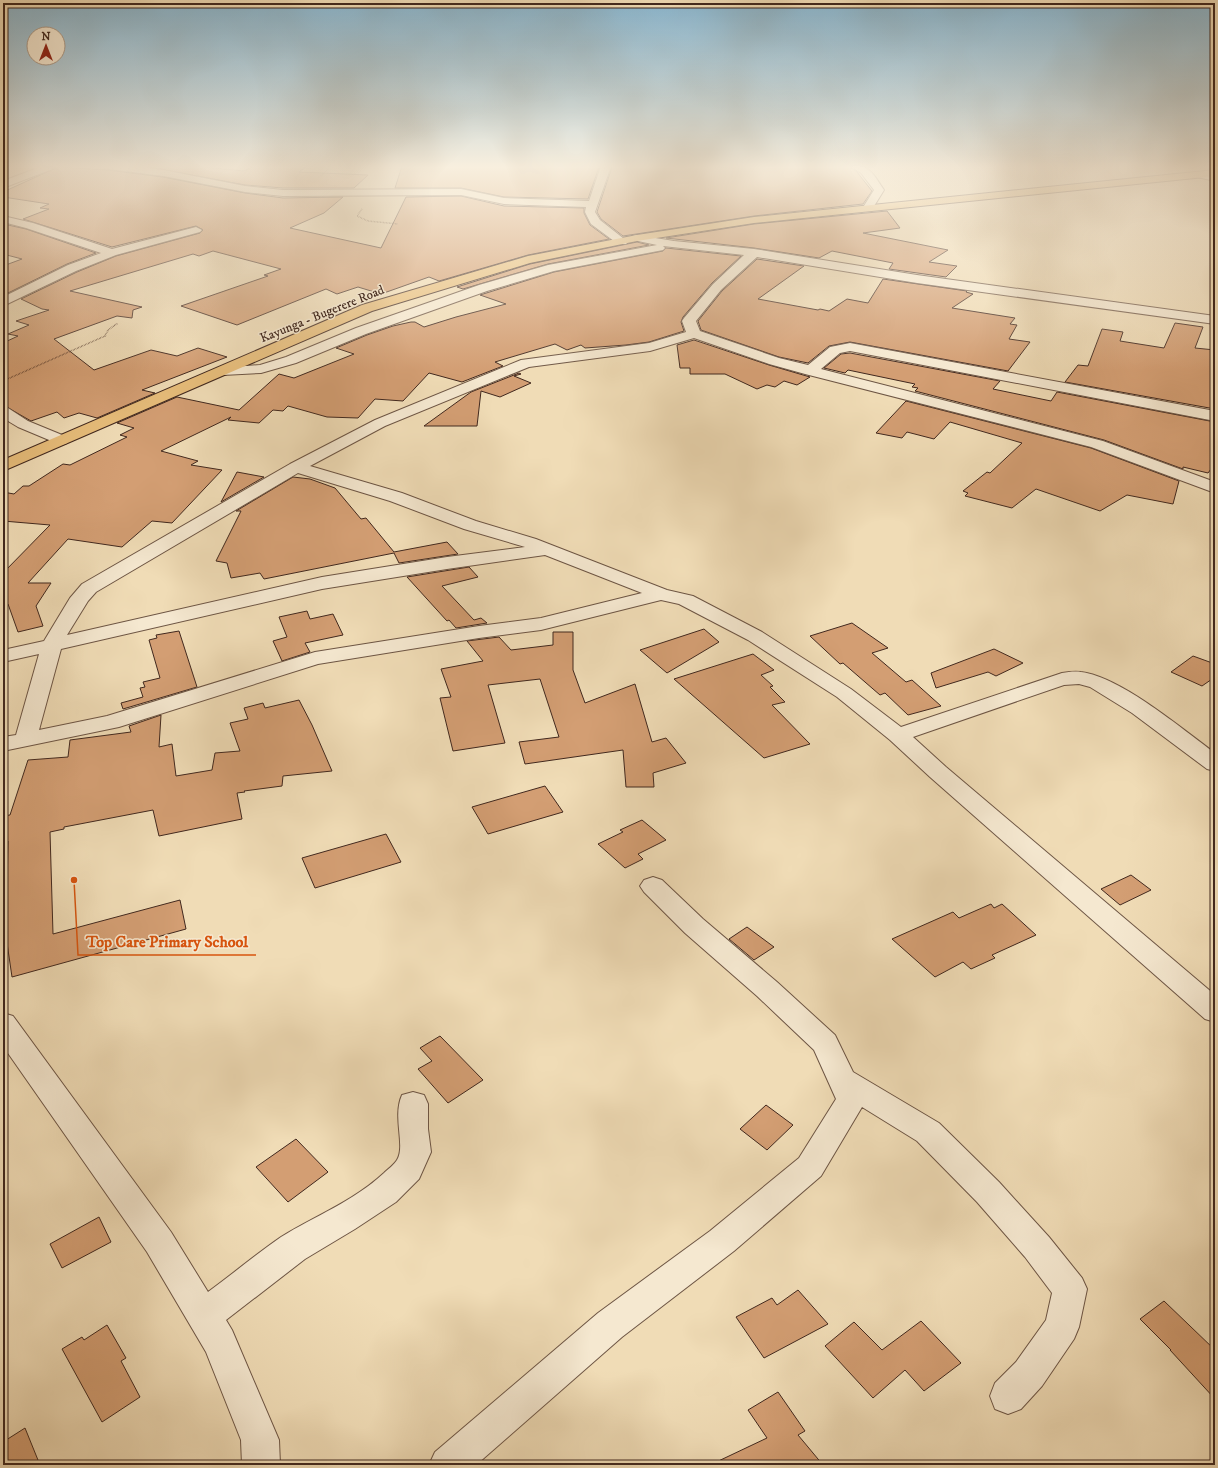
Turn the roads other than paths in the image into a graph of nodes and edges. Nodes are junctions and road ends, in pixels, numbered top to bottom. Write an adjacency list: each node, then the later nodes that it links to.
1 (57, 235): 9 (street)
2 (180, 235): 9 (street)
3 (612, 235): 6 (street)
4 (660, 235): 5 (main road, Kayunga - Bugerere Road)
5 (637, 238): 6 (main road, Kayunga - Bugerere Road); 7 (street)
6 (622, 242): 13 (main road, Kayunga - Bugerere Road)
7 (696, 247): 8 (street); 13 (street)
8 (754, 252): 11 (street); 12 (street)
9 (112, 253): 10 (street)
10 (3, 302)
11 (1215, 320)
12 (694, 334): 14 (street); 19 (street)
13 (223, 371): 17 (main road, Kayunga - Bugerere Road)
14 (810, 371): 16 (street); 20 (street)
15 (3, 411): 17 (street)
16 (1215, 416)
17 (61, 440): 18 (main road, Kayunga - Bugerere Road)
18 (3, 466)
19 (296, 467): 21 (street); 23 (street)
20 (1215, 488)
21 (547, 550): 22 (street); 23 (street)
22 (661, 594): 25 (street); 26 (street)
23 (52, 644): 24 (street); 26 (street)
24 (3, 656)
25 (898, 735): 28 (street); 30 (street)
26 (26, 739): 27 (street)
27 (3, 744)
28 (1215, 764)
29 (652, 886): 32 (street)
30 (1215, 1011)
31 (3, 1024): 34 (street)
32 (842, 1080): 35 (street); 37 (street)
33 (413, 1104): 34 (street)
34 (204, 1316): 36 (street)
35 (1008, 1396)
36 (261, 1465)
37 (448, 1465)

